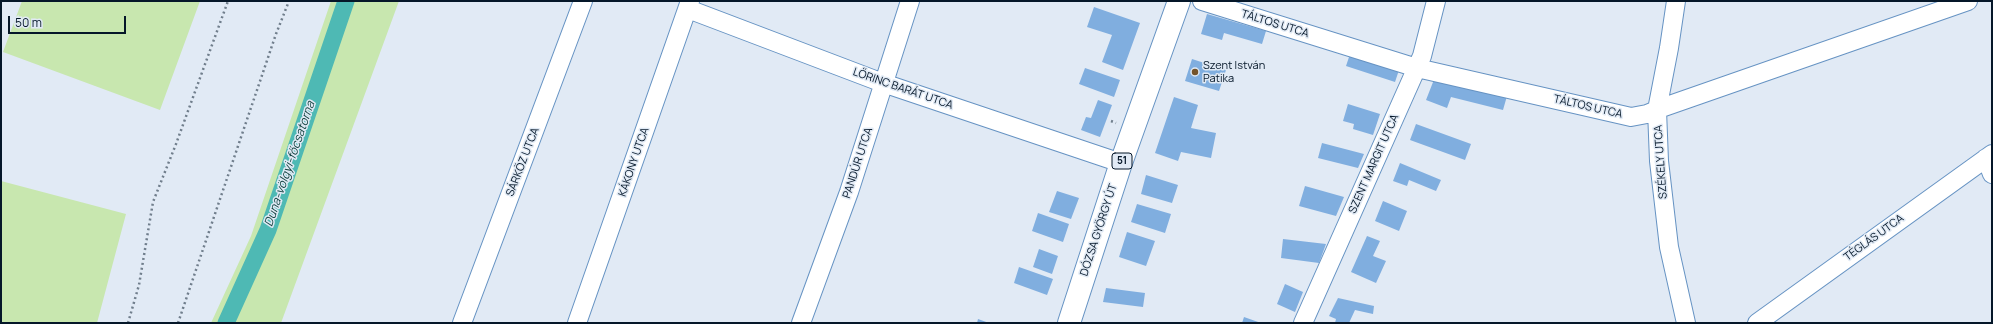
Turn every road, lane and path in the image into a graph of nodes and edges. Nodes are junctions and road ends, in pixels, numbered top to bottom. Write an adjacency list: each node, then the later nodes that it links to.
1 (228, 1): 16 (path)
2 (289, 1): 17 (path)
3 (583, 1): 18 (street, SÁRKÖZ UTCA)
4 (910, 1): 12 (street, PANDÚR UTCA)
5 (1179, 1): 15 (main road, DÓZSA GYÖRGY ÚT / 51)
6 (1202, 1): 11 (street, TÁLTOS UTCA)
7 (1436, 1): 11 (street, SZENT MARGIT UTCA)
8 (1676, 1): 13 (street, SZÉKELY UTCA)
9 (1968, 1): 13 (street, TÁLTOS UTCA)
10 (689, 5): 12 (street, LŐRINC BARÁT UTCA); 19 (street, KÁKONY UTCA)
11 (1417, 68): 13 (street, TÁLTOS UTCA); 22 (street, SZENT MARGIT UTCA)
12 (883, 83): 15 (street, LŐRINC BARÁT UTCA); 20 (street, PANDÚR UTCA)
13 (1657, 110): 23 (street, SZÉKELY UTCA)
14 (1990, 162): 24 (street, TÉGLÁS UTCA)
15 (1121, 163): 21 (main road, DÓZSA GYÖRGY ÚT / 51)
16 (128, 323)
17 (178, 323)
18 (462, 323)
19 (577, 323)
20 (801, 323)
21 (1069, 323)
22 (1303, 323)
23 (1686, 323)
24 (1757, 323)

